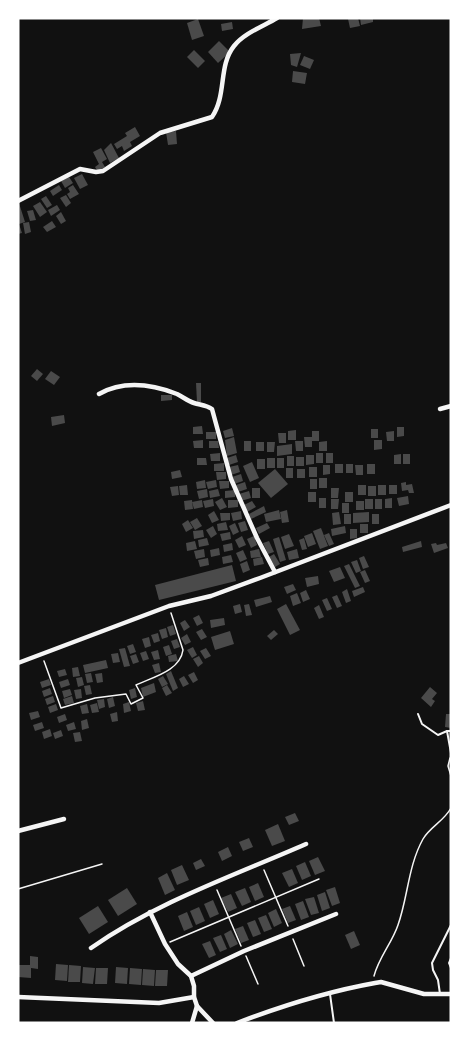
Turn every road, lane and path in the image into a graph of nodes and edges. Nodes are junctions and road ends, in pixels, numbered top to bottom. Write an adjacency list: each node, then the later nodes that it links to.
1 (277, 18): 2 (street)
2 (18, 201)
3 (99, 394): 7 (street)
4 (451, 406): 5 (street)
5 (440, 409)
6 (451, 505): 7 (street)
7 (275, 573): 8 (street)
8 (169, 606): 9 (street); 9 (path)
9 (42, 654): 10 (street)
10 (18, 663)
11 (418, 714): 12 (lane)
12 (449, 731): 13 (lane)
13 (451, 753)
14 (451, 757): 15 (path)
15 (451, 776)
16 (451, 808): 38 (path)
17 (64, 819): 18 (street)
18 (18, 831)
19 (306, 844): 21 (street)
20 (102, 864): 24 (path)
21 (261, 864): 23 (street); 25 (path)
22 (319, 879): 25 (path)
23 (214, 883): 26 (street); 28 (path)
24 (18, 889)
25 (276, 898): 28 (path); 30 (path)
26 (150, 912): 31 (street); 32 (street)
27 (336, 914): 30 (street)
28 (229, 918): 31 (path); 33 (path)
29 (451, 925): 41 (lane)
30 (291, 932): 33 (street); 35 (path)
31 (165, 944): 37 (street)
32 (91, 948)
33 (244, 951): 37 (street); 39 (path)
34 (451, 958): 36 (lane)
35 (304, 966)
36 (451, 968)
37 (191, 976): 44 (street)
38 (375, 983): 40 (street); 41 (street)
39 (258, 984)
40 (329, 992): 48 (street); 49 (lane)
41 (440, 994): 42 (street)
42 (451, 994)
43 (18, 997): 44 (street)
44 (194, 997): 45 (street)
45 (197, 1006): 46 (street); 47 (street)
46 (192, 1023)
47 (213, 1023)
48 (237, 1023)
49 (334, 1023)

